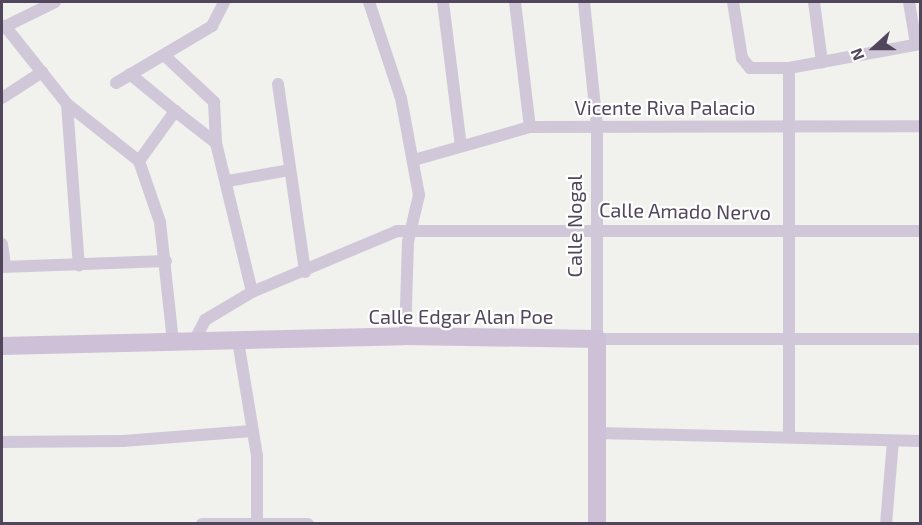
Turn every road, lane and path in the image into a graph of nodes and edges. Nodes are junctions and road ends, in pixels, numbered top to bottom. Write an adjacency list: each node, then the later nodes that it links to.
1 (55, 2): 10 (street)
2 (224, 2): 12 (street)
3 (369, 2): 28 (street)
4 (443, 2): 27 (street)
5 (515, 2): 25 (street)
6 (584, 2): 23 (street, Calle Nogal)
7 (733, 2): 14 (street)
8 (814, 2): 13 (street)
9 (909, 2): 11 (street)
10 (3, 27): 15 (street)
11 (918, 44): 13 (street)
12 (164, 55): 16 (street); 26 (street)
13 (822, 62): 14 (street)
14 (789, 68): 22 (street)
15 (42, 72): 19 (street); 20 (street)
16 (130, 74): 17 (street); 21 (street)
17 (116, 83)
18 (278, 84): 30 (street)
19 (2, 98)
20 (67, 104): 29 (street); 38 (street)
21 (175, 111): 26 (street); 29 (street)
22 (789, 125): 23 (street, Vicente Riva Palacio); 24 (street, Vicente Riva Palacio); 34 (street)
23 (597, 126): 25 (street, Vicente Riva Palacio); 32 (street, Calle Nogal)
24 (921, 126)
25 (530, 127): 27 (street, Vicente Riva Palacio)
26 (216, 143): 31 (street)
27 (461, 146): 28 (street, Vicente Riva Palacio)
28 (414, 160): 33 (street)
29 (139, 161): 37 (street)
30 (290, 170): 31 (street); 40 (street)
31 (228, 180): 41 (street)
32 (596, 230): 33 (street, Calle Amado Nervo); 34 (street, Calle Amado Nervo); 44 (street, Calle Nogal)
33 (410, 231): 40 (street, Calle Amado Nervo); 42 (street)
34 (789, 231): 35 (street, Calle Amado Nervo); 43 (street)
35 (921, 231)
36 (2, 244): 39 (street)
37 (166, 261): 38 (street); 46 (street)
38 (79, 266): 39 (street)
39 (3, 267)
40 (305, 272): 41 (street, Calle Amado Nervo)
41 (252, 292): 47 (street, Calle Amado Nervo)
42 (405, 336): 44 (street, Calle Edgar Alan Poe); 48 (street, Calle Edgar Alan Poe)
43 (790, 337): 44 (street, Calle Edgar Alan Poe); 45 (street, Calle Edgar Alan Poe); 52 (street)
44 (597, 339): 51 (street, Calle Nogal)
45 (921, 339)
46 (173, 341): 47 (street, Calle Edgar Alan Poe); 49 (street, Calle Edgar Alan Poe)
47 (194, 341): 48 (street, Calle Edgar Alan Poe)
48 (238, 341): 50 (street)
49 (2, 346)
50 (252, 431): 55 (street); 56 (street)
51 (597, 433): 52 (street); 59 (street, Calle Nogal)
52 (789, 437): 53 (street)
53 (893, 441): 54 (street); 60 (street)
54 (921, 441)
55 (2, 442)
56 (257, 523): 57 (street); 58 (street)
57 (202, 524)
58 (308, 524)
59 (597, 524)
60 (886, 524)

